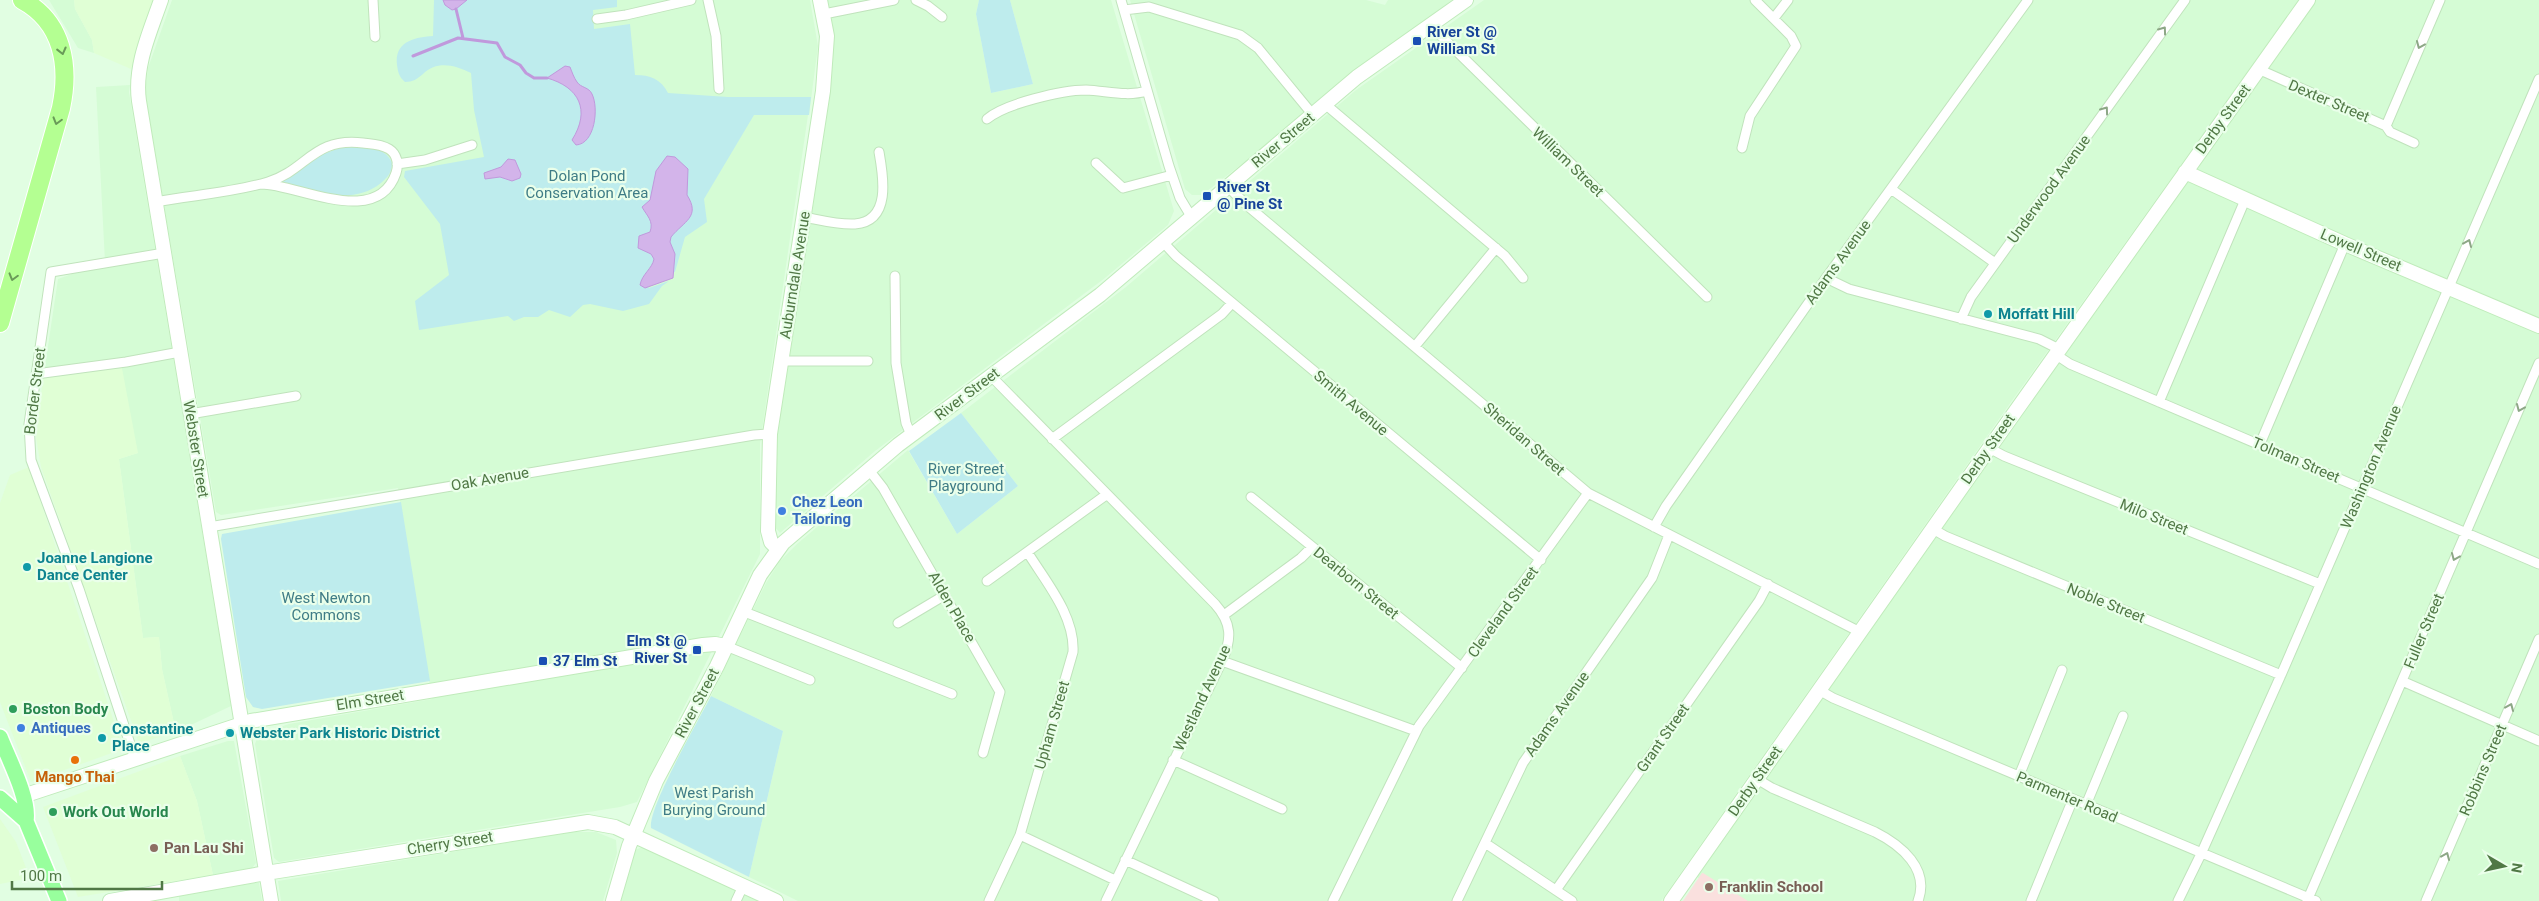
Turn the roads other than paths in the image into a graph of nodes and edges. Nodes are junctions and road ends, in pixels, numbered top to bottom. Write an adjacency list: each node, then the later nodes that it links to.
1 (22, 0): 58 (highway, one-way to 58)
2 (161, 0): 44 (street, Webster Street)
3 (373, 0): 23 (street)
4 (691, 0): 21 (street)
5 (708, 0): 26 (street)
6 (820, 0): 18 (street, Auburndale Avenue)
7 (894, 0): 18 (street)
8 (916, 0): 19 (street)
9 (1122, 0): 17 (street)
10 (1466, 0): 22 (street, River Street)
11 (1755, 0): 20 (street)
12 (1788, 0): 20 (street)
13 (2028, 0): 42 (street, Adams Avenue)
14 (2185, 0): 51 (street, Underwood Avenue, one-way to 14)
15 (2308, 0): 24 (street, Derby Street)
16 (2440, 0): 31 (street, Dexter Street, one-way to 31)
17 (1124, 10): 27 (street); 29 (street)
18 (824, 14): 45 (street, Auburndale Avenue)
19 (942, 16)
20 (1774, 18): 34 (street)
21 (597, 19)
22 (1430, 25): 28 (street, River Street); 56 (street, William Street)
23 (375, 37)
24 (2258, 69): 31 (street, Dexter Street); 38 (street, Derby Street)
25 (2539, 78): 55 (street, Washington Avenue, one-way to 25)
26 (719, 89)
27 (1147, 90): 30 (street); 39 (street)
28 (1325, 104): 29 (street, River Street); 49 (street)
29 (1313, 115): 41 (street, River Street)
30 (987, 119)
31 (2386, 126): 32 (street)
32 (2414, 143)
33 (472, 144): 36 (street)
34 (1742, 148)
35 (878, 152): 45 (street)
36 (397, 164): 40 (street); 40 (street)
37 (1096, 164): 39 (street)
38 (2185, 172): 43 (street, Lowell Street); 63 (street, Derby Street)
39 (1172, 175): 46 (street)
40 (261, 184): 44 (street)
41 (1228, 186): 46 (street, River Street); 61 (street, Sheridan Street)
42 (1891, 189): 51 (street); 54 (street, Adams Avenue)
43 (2245, 200): 48 (street, Lowell Street); 70 (street)
44 (155, 202): 50 (street, Webster Street)
45 (804, 217): 64 (street, Auburndale Avenue)
46 (1192, 218): 47 (street, River Street)
47 (1163, 242): 57 (street, Smith Avenue); 68 (street, River Street)
48 (2346, 244): 55 (street, Lowell Street); 75 (street)
49 (1496, 248): 53 (street); 61 (street)
50 (164, 253): 62 (street, Webster Street); 67 (street, Border Street)
51 (1995, 263): 59 (street, Underwood Avenue)
52 (895, 276): 73 (street)
53 (1523, 278)
54 (1826, 278): 59 (street, Tolman Street); 83 (street, Adams Avenue)
55 (2449, 287): 60 (street, Lowell Street); 78 (street, Washington Avenue)
56 (1707, 297)
57 (1232, 303): 74 (street); 90 (street, Smith Avenue)
58 (1, 319)
59 (1961, 319): 63 (street, Tolman Street)
60 (2539, 326)
61 (1416, 346): 79 (street, Sheridan Street)
62 (180, 352): 67 (street); 71 (street, Webster Street)
63 (2057, 352): 70 (street, Tolman Street); 76 (street, Derby Street)
64 (782, 361): 65 (street); 72 (street, Auburndale Avenue)
65 (868, 361)
66 (2539, 363): 85 (street, Fuller Street, one-way to 85)
67 (36, 374): 117 (street, Border Street)
68 (991, 376): 73 (street, River Street); 74 (street)
69 (296, 396): 71 (street)
70 (2159, 402): 75 (street, Tolman Street)
71 (190, 414): 82 (street, Webster Street)
72 (770, 434): 82 (street, Oak Avenue); 88 (street, Auburndale Avenue)
73 (911, 436): 77 (street, River Street)
74 (1052, 439): 80 (street)
75 (2260, 444): 78 (street, Tolman Street)
76 (1989, 448): 84 (street, Derby Street); 94 (street, Milo Street)
77 (868, 470): 88 (street, River Street); 95 (street, Alden Place)
78 (2362, 488): 85 (street, Tolman Street); 94 (street, Washington Avenue)
79 (1588, 493): 83 (street, Sheridan Street); 90 (street, Cleveland Street)
80 (1106, 494): 89 (street); 97 (street)
81 (1251, 497): 87 (street, Dearborn Street)
82 (209, 527): 111 (street, Webster Street)
83 (1654, 528): 86 (street, Sheridan Street)
84 (1933, 528): 99 (street, Derby Street); 105 (street, Noble Street)
85 (2466, 533): 91 (street, Tolman Street); 107 (street, Fuller Street, one-way to 107)
86 (1669, 535): 93 (street, Sheridan Street); 130 (street, Adams Avenue)
87 (1311, 548): 97 (street); 103 (street, Dearborn Street)
88 (778, 549): 96 (street, River Street)
89 (1028, 553): 92 (street); 129 (street, Upham Street)
90 (1541, 560): 103 (street, Cleveland Street)
91 (2539, 564)
92 (986, 581)
93 (1768, 584): 99 (street, Sheridan Street); 136 (street, Grant Street)
94 (2320, 584): 105 (street, Washington Avenue)
95 (945, 596): 98 (street); 116 (street, Alden Place)
96 (742, 612): 101 (street, River Street); 109 (street)
97 (1224, 615): 102 (street, Westland Avenue)
98 (898, 624)
99 (1860, 632): 108 (street, Derby Street)
100 (2539, 639): 112 (street, Robbins Street, one-way to 100)
101 (726, 646): 106 (street); 111 (street, Elm Street); 128 (street, River Street)
102 (1222, 661): 113 (street); 118 (street, Westland Avenue)
103 (1462, 668): 113 (street, Cleveland Street)
104 (2062, 670): 119 (street)
105 (2281, 675): 131 (street, Washington Avenue)
106 (810, 680)
107 (2402, 681): 112 (street); 137 (street, Fuller Street)
108 (1819, 690): 119 (street, Parmenter Road); 120 (street, Derby Street)
109 (952, 694)
110 (2123, 716): 125 (street)
111 (242, 723): 117 (street, Elm Street); 133 (street, Webster Street)
112 (2502, 726): 115 (street); 154 (street, Robbins Street, one-way to 112)
113 (1416, 731): 147 (street, Cleveland Street)
114 (0, 737): 122 (main road)
115 (2539, 741)
116 (983, 753)
117 (135, 758): 122 (street, Elm Street)
118 (1173, 760): 126 (street); 132 (street, Westland Avenue)
119 (2019, 776): 124 (street, Parmenter Road)
120 (1757, 779): 150 (street, Derby Street); 151 (street)
121 (0, 791): 122 (main road)
122 (23, 796): 127 (main road)
123 (0, 798): 127 (main road)
124 (2073, 799): 125 (street, Parmenter Road); 152 (street)
125 (2086, 805): 131 (street, Parmenter Road)
126 (1282, 809)
127 (26, 821): 138 (main road)
128 (633, 835): 133 (street, Cherry Street); 135 (street, Cherry Street); 141 (street, River Street)
129 (1020, 836): 134 (street); 144 (street, Upham Street)
130 (1485, 842): 136 (street); 148 (street, Adams Avenue)
131 (2202, 854): 137 (street, Parmenter Road); 153 (street, Washington Avenue)
132 (1125, 860): 134 (street, Westland Avenue); 146 (street)
133 (266, 873): 139 (street, Cherry Street); 140 (street, Webster Street)
134 (1115, 880): 145 (street, Westland Avenue)
135 (743, 886): 142 (street); 143 (street, Cherry Street)
136 (1556, 890): 149 (street)
137 (2311, 900)
138 (59, 901)
139 (110, 901)
140 (271, 901)
141 (613, 901)
142 (736, 901)
143 (776, 901)
144 (990, 901)
145 (1106, 901)
146 (1214, 901)
147 (1333, 901)
148 (1457, 901)
149 (1572, 901)
150 (1671, 901)
151 (1918, 901)
152 (2031, 901)
153 (2178, 901)
154 (2426, 901)

